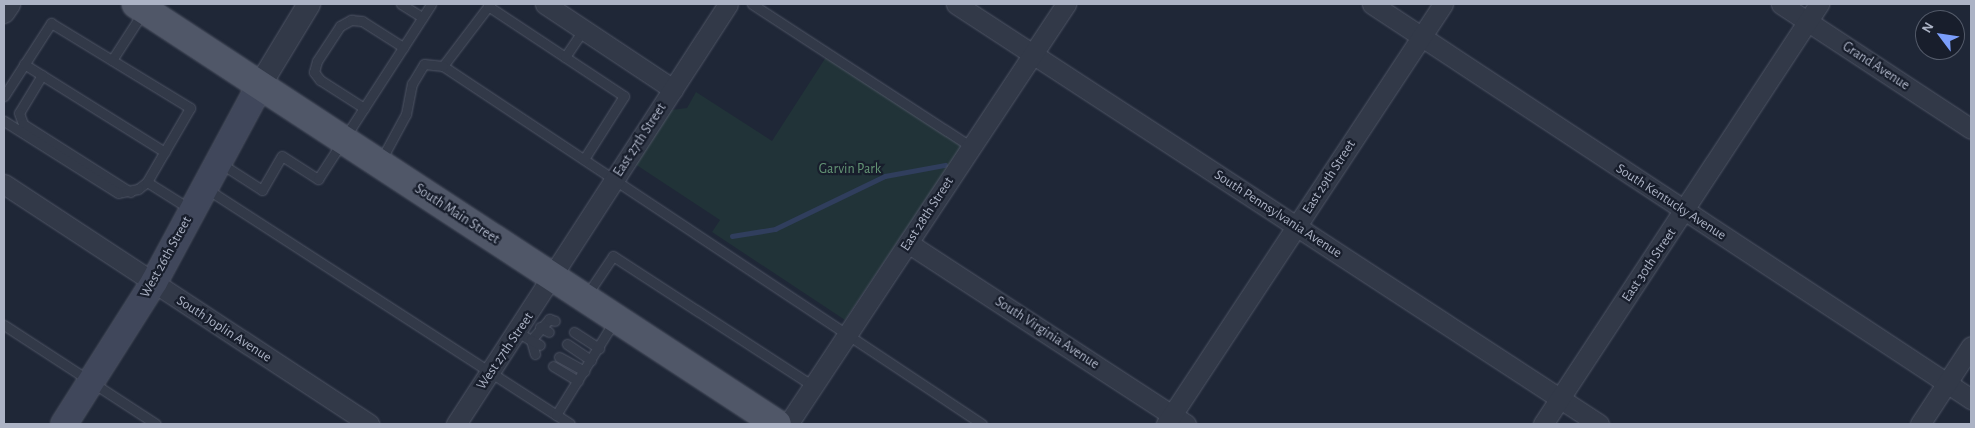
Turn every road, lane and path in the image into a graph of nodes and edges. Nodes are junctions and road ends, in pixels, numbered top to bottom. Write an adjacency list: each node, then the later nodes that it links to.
1 (10, 4): 16 (street)
2 (309, 4): 28 (street)
3 (401, 4): 17 (lane)
4 (431, 4): 17 (lane)
5 (545, 4): 19 (street)
6 (728, 4): 29 (street, East 27th Street)
7 (752, 4): 35 (lane)
8 (956, 4): 22 (street, South Pennsylvania Avenue)
9 (1066, 4): 22 (street, East 28th Street)
10 (1372, 4): 20 (street, South Kentucky Avenue)
11 (1443, 4): 20 (street, East 29th Street)
12 (1781, 4): 18 (street, Grand Avenue)
13 (1819, 4): 18 (street, East 30th Street)
14 (489, 5): 23 (lane); 26 (lane)
15 (140, 7): 24 (lane); 28 (main road, South Main Street)
16 (4, 13)
17 (422, 17): 21 (lane)
18 (1808, 21): 33 (street, Grand Avenue); 45 (street, East 30th Street)
19 (584, 29): 23 (lane); 29 (street)
20 (1422, 36): 45 (street, South Kentucky Avenue); 46 (street, East 29th Street)
21 (403, 47): 31 (lane); 31 (lane)
22 (1033, 54): 35 (street, East 28th Street); 46 (street, South Pennsylvania Avenue)
23 (565, 57): 37 (lane)
24 (112, 60): 25 (lane); 36 (lane)
25 (24, 64): 27 (lane); 30 (lane)
26 (443, 66): 37 (lane); 39 (lane)
27 (42, 75): 36 (lane); 43 (lane)
28 (260, 85): 34 (main road, South Main Street); 38 (main road, West 26th Street)
29 (673, 89): 40 (street, East 27th Street)
30 (4, 96)
31 (364, 108): 34 (lane)
32 (4, 120): 43 (lane)
33 (1971, 129)
34 (343, 140): 38 (lane); 39 (main road, South Main Street)
35 (971, 147): 47 (street, East 28th Street)
36 (165, 152): 41 (lane)
37 (584, 159): 40 (lane)
38 (218, 162): 44 (main road, West 26th Street)
39 (379, 163): 48 (main road, South Main Street)
40 (615, 180): 48 (street, East 27th Street); 58 (lane)
41 (147, 182): 43 (lane); 44 (lane)
42 (4, 184): 49 (street, South Joplin Avenue)
43 (130, 192)
44 (198, 199): 49 (main road, West 26th Street); 68 (lane)
45 (1684, 212): 71 (street, South Kentucky Avenue); 73 (street, East 30th Street)
46 (1297, 226): 73 (street, South Pennsylvania Avenue); 76 (street, East 29th Street)
47 (908, 242): 58 (street, East 28th Street); 76 (street, South Virginia Avenue)
48 (554, 277): 50 (main road, South Main Street); 57 (street, West 27th Street)
49 (154, 282): 70 (main road, West 26th Street); 79 (street, South Joplin Avenue)
50 (585, 298): 51 (main road, South Main Street); 72 (lane)
51 (616, 318): 62 (lane); 82 (main road, South Main Street)
52 (556, 321): 54 (lane)
53 (4, 325): 70 (lane)
54 (540, 327): 55 (lane); 57 (lane)
55 (549, 332)
56 (574, 332): 62 (lane)
57 (524, 336): 60 (lane); 63 (lane); 68 (street, West 27th Street)
58 (847, 336): 72 (street, East 28th Street); 84 (lane)
59 (567, 344): 65 (lane)
60 (540, 346)
61 (1971, 346): 71 (street)
62 (599, 348): 65 (lane)
63 (535, 354)
64 (559, 357): 67 (lane)
65 (591, 360): 67 (lane)
66 (553, 366): 69 (lane)
67 (584, 371): 69 (lane)
68 (490, 373): 75 (lane); 80 (street, West 27th Street)
69 (578, 381): 75 (lane)
70 (90, 382): 77 (main road, West 26th Street); 78 (lane)
71 (1947, 383): 74 (street, South Kentucky Avenue); 87 (street)
72 (813, 386): 83 (street, East 28th Street)
73 (1560, 398): 85 (street, East 30th Street); 86 (street, South Pennsylvania Avenue)
74 (1971, 399)
75 (556, 416): 81 (lane)
76 (1175, 421)
77 (64, 424)
78 (156, 424)
79 (370, 424)
80 (456, 424)
81 (570, 424)
82 (777, 424)
83 (788, 424)
84 (982, 424)
85 (1543, 424)
86 (1600, 424)
87 (1920, 424)

